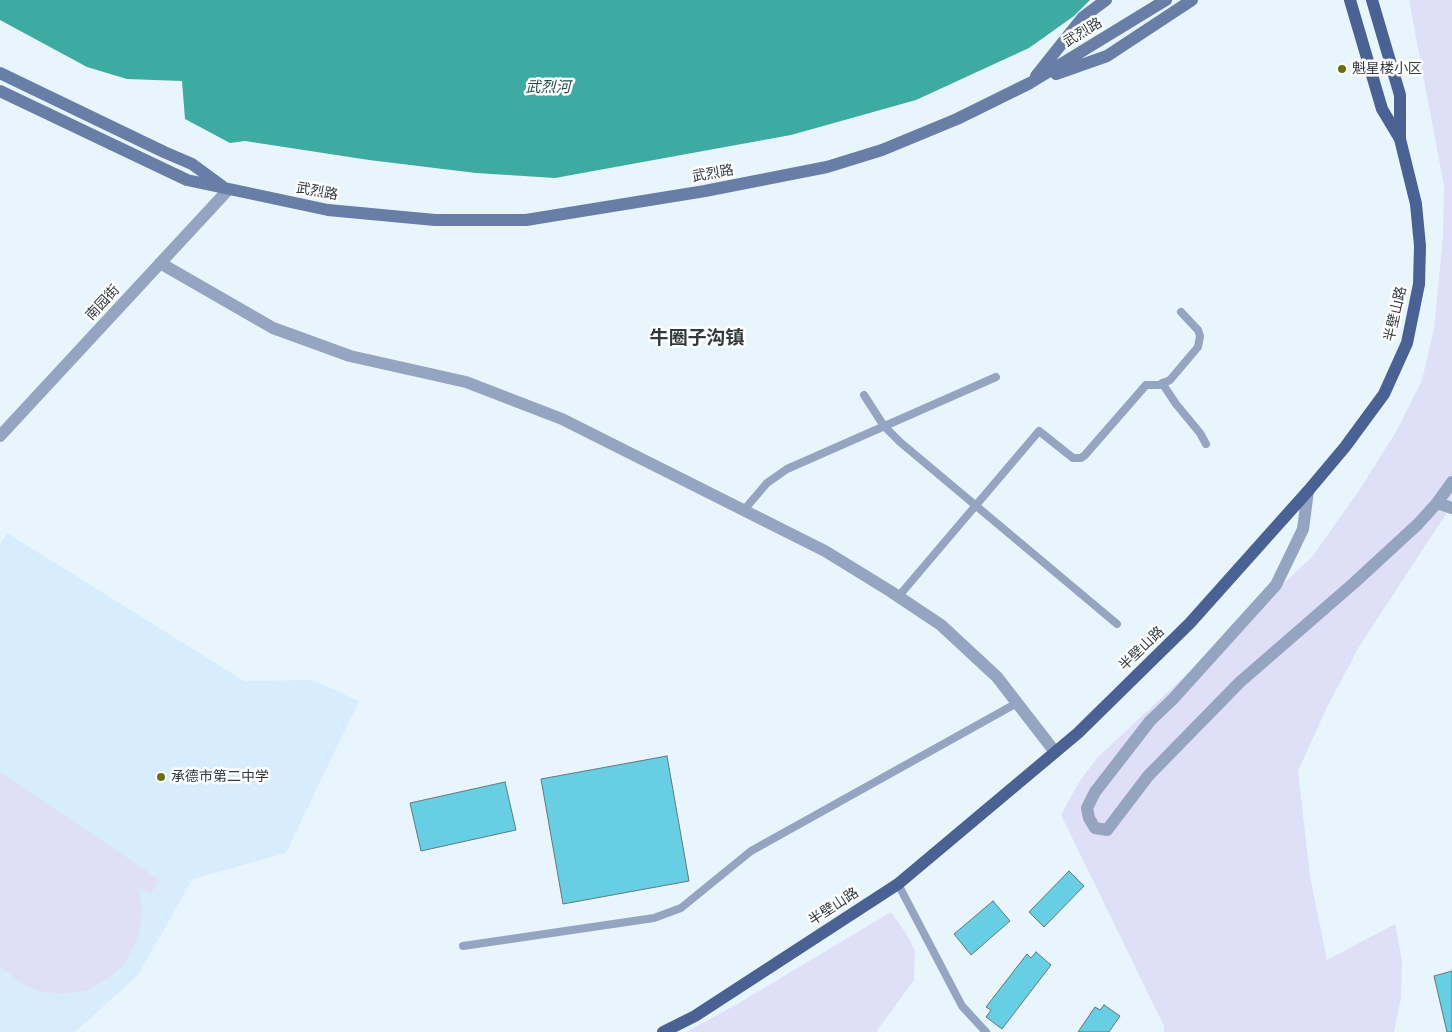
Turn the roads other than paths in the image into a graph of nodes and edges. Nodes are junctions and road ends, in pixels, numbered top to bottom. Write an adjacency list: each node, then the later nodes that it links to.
1 (1106, 0): 7 (main road)
2 (1166, 0): 7 (main road, 武烈路)
3 (1192, 0): 7 (main road)
4 (1350, 0): 9 (main road)
5 (1372, 0): 9 (main road)
6 (0, 73): 10 (main road, 武烈路)
7 (1030, 83): 10 (main road, 武烈路)
8 (0, 91): 10 (main road, 武烈路)
9 (1400, 139): 20 (main road, 半壁山路)
10 (228, 190): 11 (street, 南园街)
11 (160, 263): 17 (street, 南园街); 24 (street)
12 (1181, 312): 14 (lane)
13 (996, 377): 16 (lane)
14 (1162, 384): 18 (lane); 22 (lane)
15 (864, 395): 16 (lane)
16 (884, 426): 22 (lane); 24 (lane)
17 (0, 436)
18 (1206, 444)
19 (1452, 482): 21 (street)
20 (1308, 491): 21 (street); 28 (main road, 半壁山路)
21 (1437, 503): 23 (street)
22 (976, 505): 25 (lane); 26 (lane)
23 (1452, 508)
24 (744, 510): 25 (street)
25 (898, 597): 27 (street)
26 (1118, 624)
27 (1017, 703): 28 (street); 30 (lane)
28 (1055, 752): 29 (main road, 半壁山路)
29 (898, 884): 31 (main road, 半壁山路); 32 (lane)
30 (462, 946)
31 (663, 1032)
32 (986, 1032)

